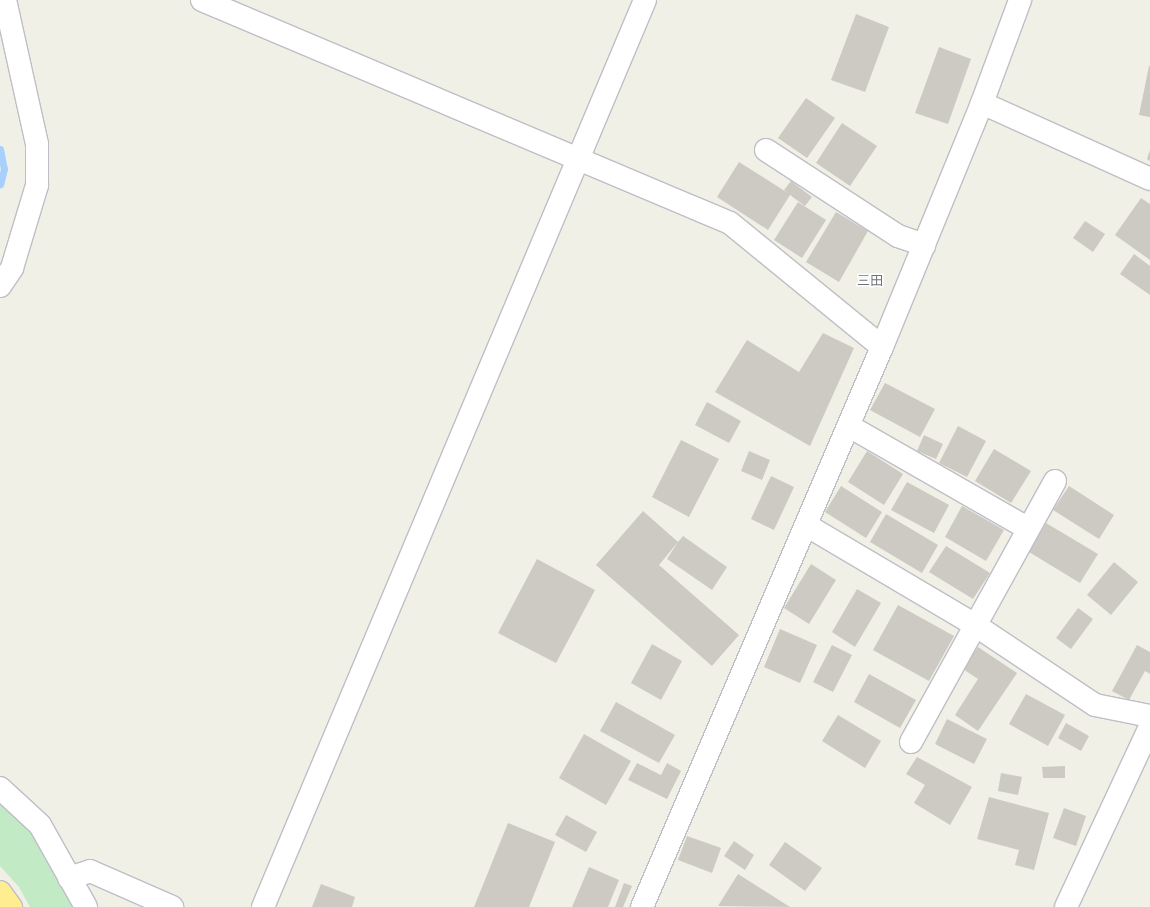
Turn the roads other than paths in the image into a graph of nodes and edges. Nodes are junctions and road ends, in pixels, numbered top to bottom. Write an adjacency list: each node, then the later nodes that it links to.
1 (5, 0): 10 (street)
2 (202, 0): 7 (street)
3 (645, 0): 7 (street)
4 (1020, 0): 5 (street)
5 (982, 103): 8 (street); 9 (street)
6 (766, 150): 9 (street)
7 (580, 159): 11 (street); 26 (street)
8 (1150, 179)
9 (924, 246): 11 (street)
10 (0, 286)
11 (882, 347): 12 (street)
12 (849, 426): 14 (street); 15 (street)
13 (1055, 480): 15 (street)
14 (806, 525): 16 (street); 27 (street)
15 (1027, 528): 16 (street)
16 (975, 625): 17 (street); 19 (street)
17 (1150, 716)
18 (1150, 727): 28 (street)
19 (911, 742)
20 (0, 788): 21 (street)
21 (70, 878): 24 (street); 25 (street)
22 (0, 892): 23 (highway)
23 (11, 907)
24 (86, 907)
25 (172, 907)
26 (263, 907)
27 (642, 907)
28 (1066, 907)

